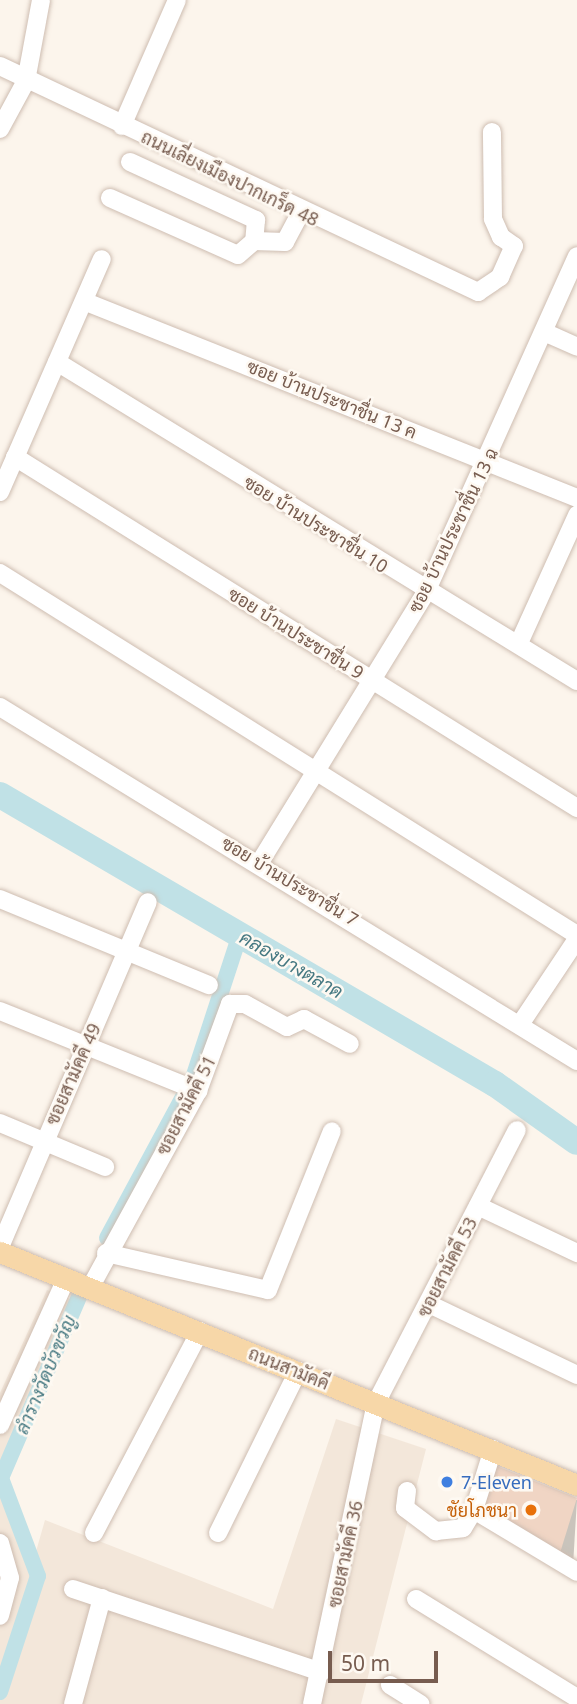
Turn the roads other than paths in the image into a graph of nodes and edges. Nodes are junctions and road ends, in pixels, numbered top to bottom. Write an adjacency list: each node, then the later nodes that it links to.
1 (41, 0): 4 (street)
2 (177, 0): 5 (street)
3 (0, 66): 4 (street, ถนนเลี่ยงเมืองปากเกร็ด 48)
4 (26, 81): 5 (street, ถนนเลี่ยงเมืองปากเกร็ด 48); 6 (street)
5 (122, 126): 10 (street, ถนนเลี่ยงเมืองปากเกร็ด 48)
6 (0, 130)
7 (492, 132): 10 (street, ถนนเลี่ยงเมืองปากเกร็ด 48)
8 (130, 162): 11 (street)
9 (110, 198): 11 (street)
10 (301, 212): 11 (street)
11 (254, 241)
12 (577, 256): 15 (street, ซอย บ้านประชาชื่น 13 ฉ)
13 (102, 259): 14 (street)
14 (86, 302): 17 (street); 19 (street, ซอย บ้านประชาชื่น 13 ค)
15 (544, 332): 16 (street); 19 (street, ซอย บ้านประชาชื่น 13 ฉ)
16 (577, 347)
17 (57, 362): 18 (street); 24 (street, ซอย บ้านประชาชื่น 10)
18 (15, 457): 20 (street); 26 (street, ซอย บ้านประชาชื่น 9)
19 (489, 460): 21 (street, ซอย บ้านประชาชื่น 13 ค); 24 (street, ซอย บ้านประชาชื่น 13 ฉ)
20 (0, 492)
21 (577, 498)
22 (577, 515): 25 (street)
23 (0, 573): 29 (street)
24 (426, 593): 25 (street, ซอย บ้านประชาชื่น 10); 26 (street, ซอย บ้านประชาชื่น 13 ฉ)
25 (519, 643): 27 (street, ซอย บ้านประชาชื่น 10)
26 (372, 681): 29 (street, ซอย บ้านประชาชื่น 13 ฉ); 30 (street, ซอย บ้านประชาชื่น 9)
27 (577, 681)
28 (0, 707): 31 (street, ซอย บ้านประชาชื่น 7)
29 (314, 774): 31 (street, ซอย บ้านประชาชื่น 13 ฉ); 34 (street)
30 (577, 808)
31 (260, 862): 38 (street, ซอย บ้านประชาชื่น 7)
32 (0, 899): 35 (street)
33 (148, 902): 35 (street, ซอยสามัคคี 49)
34 (577, 937): 38 (street)
35 (126, 956): 36 (street); 40 (street, ซอยสามัคคี 49)
36 (209, 985)
37 (0, 1011): 40 (street)
38 (521, 1023): 41 (street, ซอย บ้านประชาชื่น 7)
39 (350, 1044): 42 (street, ซอยสามัคคี 51)
40 (86, 1046): 42 (street); 46 (street, ซอยสามัคคี 49)
41 (577, 1061)
42 (191, 1088): 51 (street, ซอยสามัคคี 51)
43 (0, 1123): 46 (street)
44 (517, 1130): 48 (street, ซอยสามัคคี 53)
45 (332, 1131): 51 (street)
46 (43, 1141): 47 (street); 49 (street, ซอยสามัคคี 49)
47 (105, 1167)
48 (478, 1206): 52 (street); 55 (street, ซอยสามัคคี 53)
49 (0, 1247)
50 (0, 1252): 53 (main road, ถนนสามัคคี)
51 (106, 1253): 54 (street, ซอยสามัคคี 51)
52 (577, 1253)
53 (66, 1279): 54 (main road, ถนนสามัคคี); 60 (street)
54 (90, 1288): 56 (main road, ถนนสามัคคี)
55 (429, 1304): 58 (street); 59 (street, ซอยสามัคคี 53)
56 (200, 1331): 57 (main road, ถนนสามัคคี); 65 (street)
57 (298, 1371): 59 (main road, ถนนสามัคคี); 66 (street)
58 (577, 1375)
59 (376, 1403): 61 (main road, ถนนสามัคคี); 73 (street, ซอยสามัคคี 36)
60 (0, 1425)
61 (493, 1449): 62 (main road, ถนนสามัคคี); 64 (street)
62 (577, 1485)
63 (407, 1491): 64 (street)
64 (474, 1510): 68 (street)
65 (94, 1533)
66 (218, 1533)
67 (0, 1544): 72 (street)
68 (577, 1573)
69 (73, 1589): 70 (street)
70 (102, 1598): 73 (street); 76 (street)
71 (416, 1599): 75 (street)
72 (0, 1616)
73 (321, 1672): 77 (street, ซอยสามัคคี 36)
74 (390, 1685): 78 (street)
75 (577, 1698)
76 (77, 1703)
77 (312, 1704)
78 (421, 1704)

